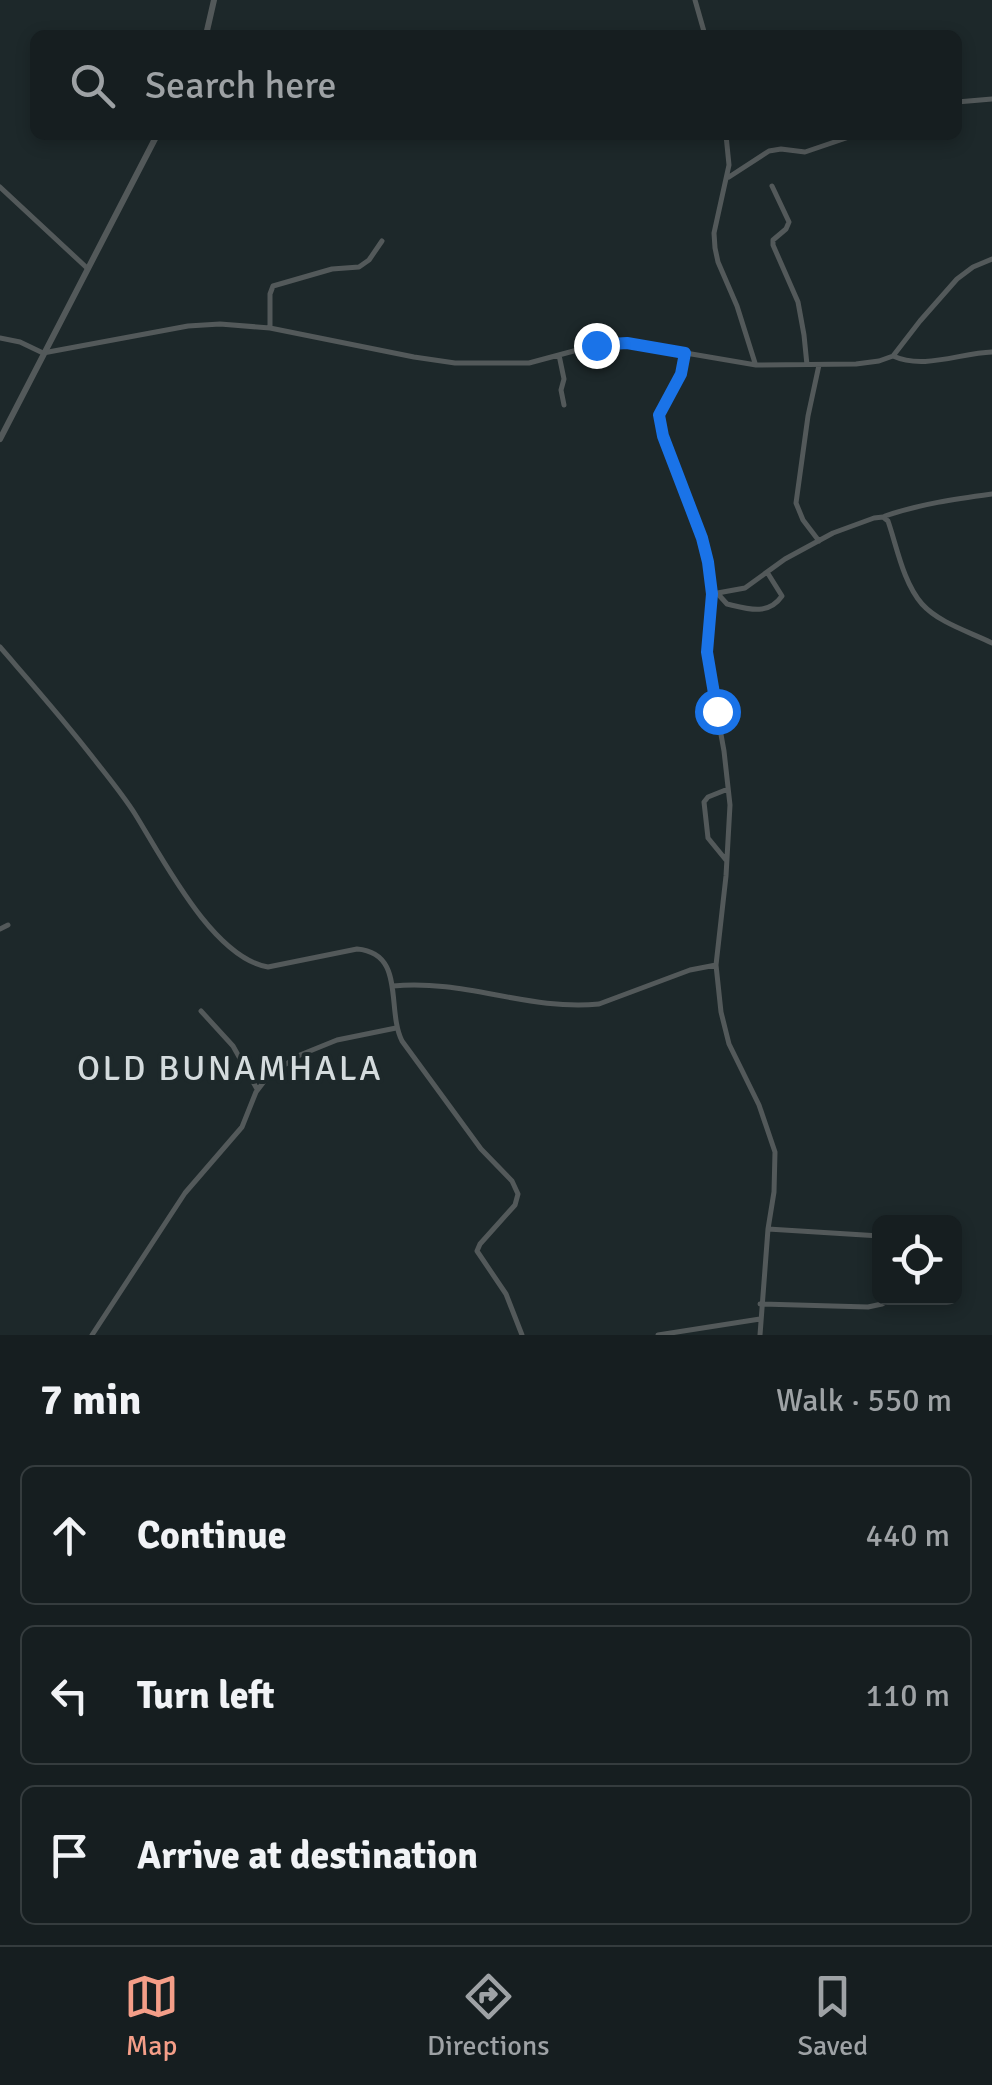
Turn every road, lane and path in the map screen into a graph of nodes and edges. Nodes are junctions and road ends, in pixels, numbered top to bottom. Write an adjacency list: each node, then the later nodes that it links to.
1 (214, 0): 3 (street)
2 (695, 0): 4 (street)
3 (207, 30)
4 (704, 30)
5 (992, 100): 6 (street)
6 (962, 102)
7 (154, 140): 15 (street)
8 (727, 140): 10 (street)
9 (840, 140): 10 (street)
10 (727, 178): 23 (street)
11 (772, 186): 24 (street)
12 (0, 187): 15 (street)
13 (382, 242): 16 (street)
14 (992, 260): 22 (street)
15 (87, 268): 19 (street)
16 (270, 328): 19 (street); 21 (street)
17 (0, 338): 19 (street)
18 (992, 352): 22 (street)
19 (44, 353): 27 (street)
20 (685, 353): 21 (street); 23 (street); 32 (street)
21 (559, 354): 26 (street)
22 (894, 356): 25 (street)
23 (756, 364): 24 (street)
24 (806, 365): 25 (street)
25 (819, 365): 30 (street)
26 (564, 405)
27 (0, 440)
28 (992, 494): 29 (street)
29 (882, 517): 30 (street); 33 (street)
30 (819, 541): 31 (street)
31 (766, 572): 32 (street); 32 (street)
32 (715, 594): 35 (street)
33 (992, 644)
34 (0, 647): 38 (street)
35 (728, 789): 36 (street); 36 (street)
36 (726, 860): 37 (street)
37 (716, 965): 38 (street); 42 (street)
38 (393, 986): 40 (street)
39 (200, 1011): 41 (street)
40 (396, 1028): 41 (street); 48 (street)
41 (258, 1089): 47 (street)
42 (768, 1229): 43 (street); 44 (street)
43 (872, 1236)
44 (760, 1304): 45 (street); 46 (street)
45 (877, 1305)
46 (760, 1318): 49 (street); 50 (street)
47 (92, 1335)
48 (522, 1335)
49 (658, 1335)
50 (760, 1335)

